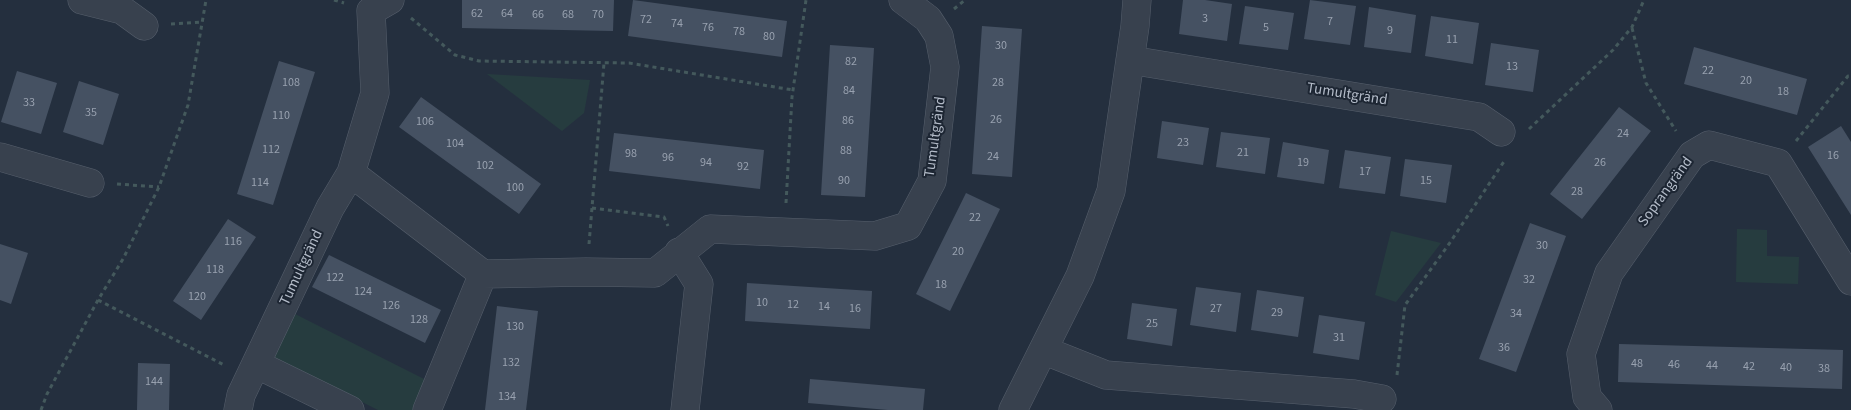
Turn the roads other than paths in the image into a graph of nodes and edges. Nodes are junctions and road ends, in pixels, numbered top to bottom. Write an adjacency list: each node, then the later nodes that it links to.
1 (82, 0): 5 (street)
2 (390, 0): 9 (street, Tumultgränd)
3 (903, 0): 11 (street, Tumultgränd)
4 (1137, 0): 6 (street)
5 (144, 26)
6 (1130, 60): 7 (street, Tumultgränd); 14 (street)
7 (1513, 138)
8 (0, 157): 10 (street)
9 (351, 173): 12 (street); 15 (street, Tumultgränd)
10 (90, 183)
11 (680, 252): 12 (street, Tumultgränd); 20 (street)
12 (483, 274): 19 (street)
13 (1851, 281): 22 (street, Soprangränd)
14 (1043, 350): 16 (street); 21 (street)
15 (253, 371): 17 (street, Tumultgränd); 18 (street)
16 (1389, 390)
17 (238, 410)
18 (350, 410)
19 (427, 410)
20 (685, 410)
21 (1013, 410)
22 (1598, 410)

